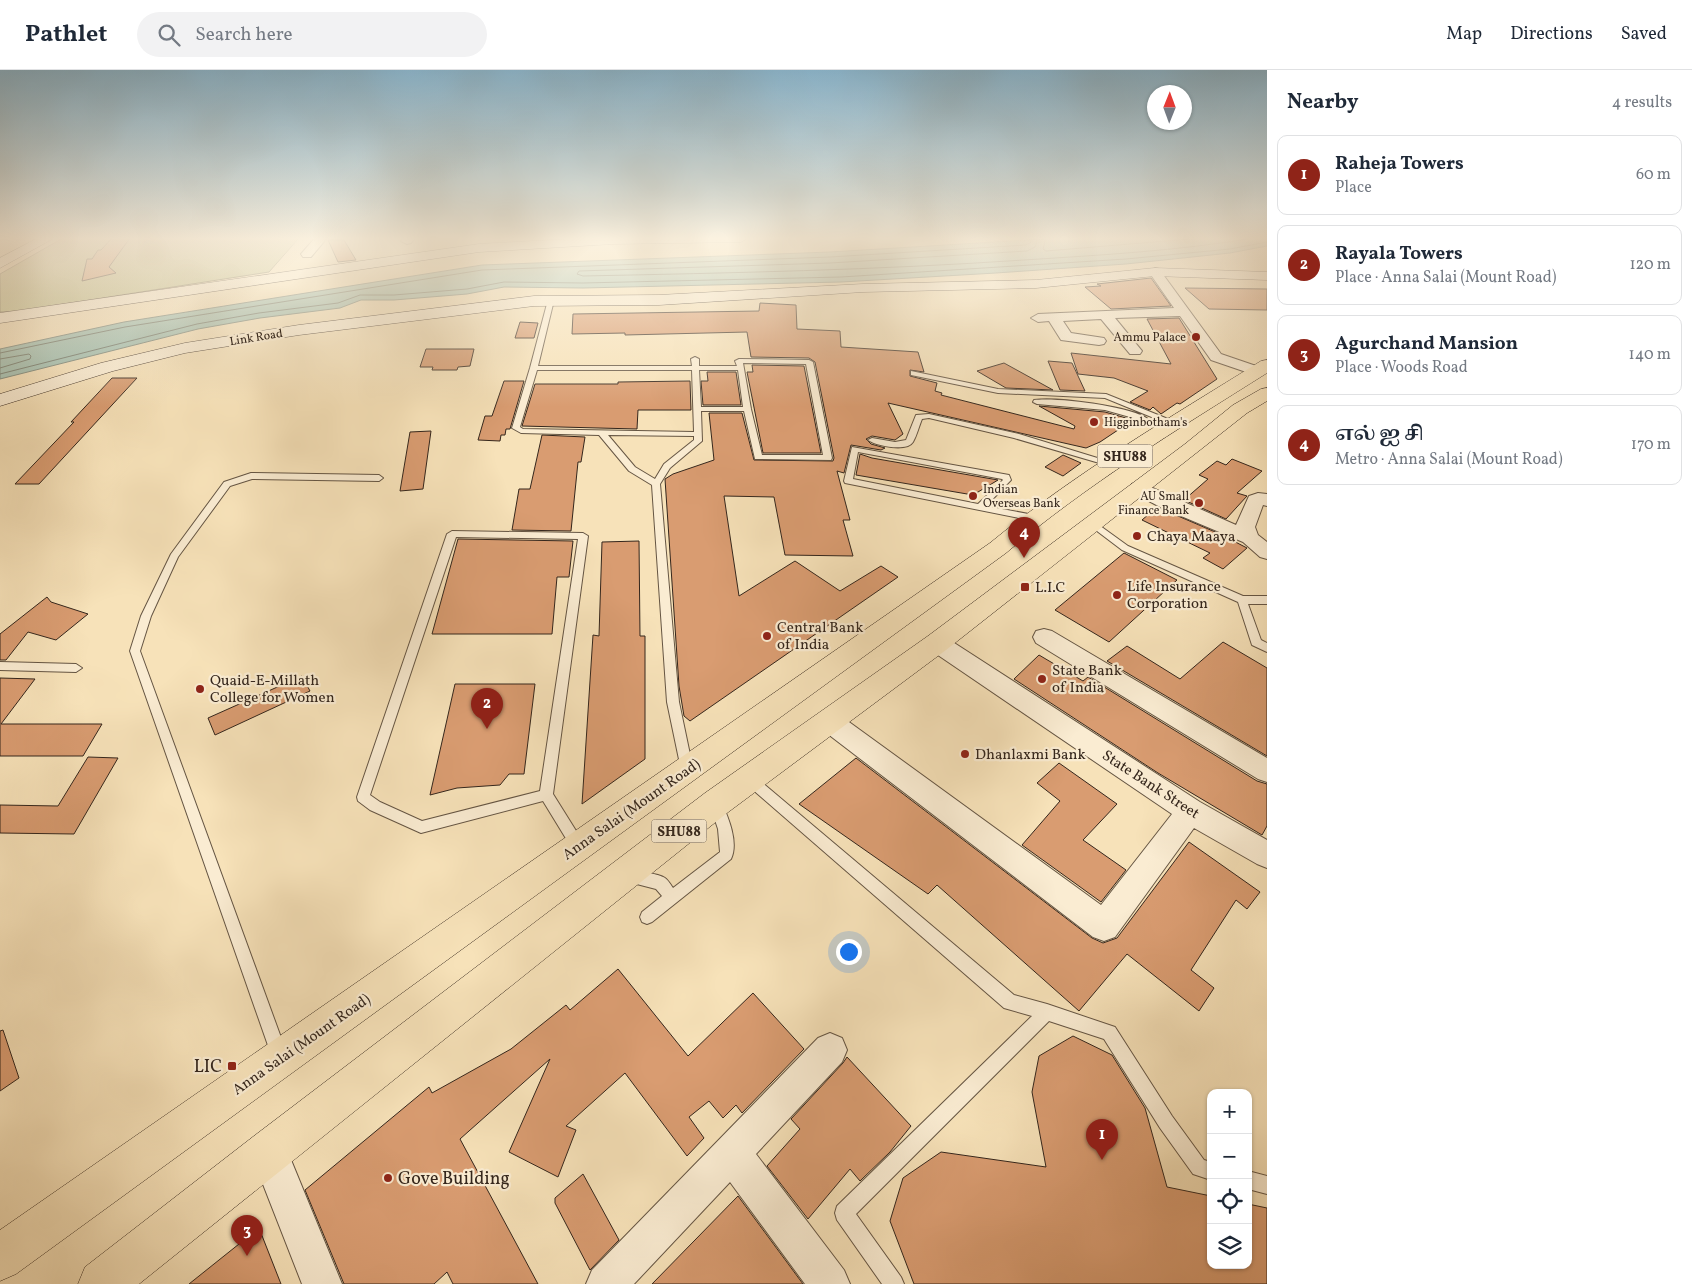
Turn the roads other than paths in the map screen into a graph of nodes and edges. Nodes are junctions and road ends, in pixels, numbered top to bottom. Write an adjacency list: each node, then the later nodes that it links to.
1 (158, 295): 7 (street)
2 (750, 295): 4 (street, Link Road)
3 (1172, 295): 5 (street)
4 (551, 300): 13 (lane); 18 (street, Link Road)
5 (1185, 312): 6 (street); 17 (street)
6 (1106, 316): 9 (street); 11 (street)
7 (0, 318)
8 (1038, 318): 9 (street)
9 (1054, 318): 10 (street)
10 (1099, 341)
11 (1135, 351)
12 (695, 359): 14 (lane)
13 (534, 368): 14 (lane); 23 (lane)
14 (696, 368): 15 (lane); 20 (lane)
15 (741, 368): 21 (lane); 21 (lane)
16 (914, 374): 22 (lane)
17 (1264, 376): 22 (main road, Anna Salai (Mount Road) / SHU88); 29 (main road, SHU88)
18 (0, 400)
19 (1037, 402): 22 (lane)
20 (698, 409): 21 (lane); 24 (lane)
21 (747, 409)
22 (1170, 426): 26 (main road, Anna Salai (Mount Road) / SHU88)
23 (602, 433): 24 (lane); 28 (lane)
24 (699, 434): 28 (lane)
25 (872, 440): 26 (lane)
26 (1114, 464): 32 (main road, Anna Salai (Mount Road) / SHU88)
27 (379, 478): 59 (lane)
28 (656, 484): 46 (lane)
29 (1139, 488): 33 (main road, SHU88); 34 (street)
30 (1267, 500): 34 (street)
31 (979, 508): 31 (lane); 32 (lane)
32 (1034, 518): 35 (main road, Anna Salai (Mount Road) / SHU88)
33 (1092, 523): 37 (main road, SHU88); 38 (lane)
34 (1250, 538): 36 (street)
35 (998, 548): 37 (main road); 46 (main road, Anna Salai (Mount Road) / SHU88)
36 (1267, 552)
37 (1035, 567): 41 (main road, SHU88)
38 (1242, 600): 39 (lane); 42 (lane)
39 (1267, 600)
40 (1044, 637): 47 (street)
41 (937, 643): 45 (main road, SHU88); 51 (street, State Bank Street)
42 (1267, 648)
43 (0, 666): 44 (lane)
44 (76, 668)
45 (829, 721): 48 (main road, SHU88); 51 (street)
46 (687, 769): 52 (main road, Anna Salai (Mount Road) / SHU88)
47 (1267, 771)
48 (749, 779): 50 (main road, SHU88); 57 (lane)
49 (546, 795): 49 (lane); 52 (lane)
50 (716, 803): 54 (main road, SHU88); 55 (lane)
51 (1190, 811): 53 (street, State Bank Street)
52 (578, 846): 59 (main road, Anna Salai (Mount Road) / SHU88)
53 (1267, 855)
54 (624, 875): 55 (lane); 60 (main road, SHU88)
55 (672, 898): 56 (lane)
56 (647, 917)
57 (1047, 1012): 62 (lane); 70 (lane)
58 (830, 1050): 61 (street)
59 (281, 1058): 65 (main road, Anna Salai (Mount Road) / SHU88)
60 (269, 1151): 66 (main road, SHU88); 67 (street)
61 (732, 1153): 68 (street); 69 (street)
62 (1207, 1170)
63 (1252, 1181): 64 (lane)
64 (1267, 1185)
65 (0, 1258)
66 (102, 1284)
67 (322, 1284)
68 (606, 1284)
69 (830, 1284)
70 (894, 1284)

